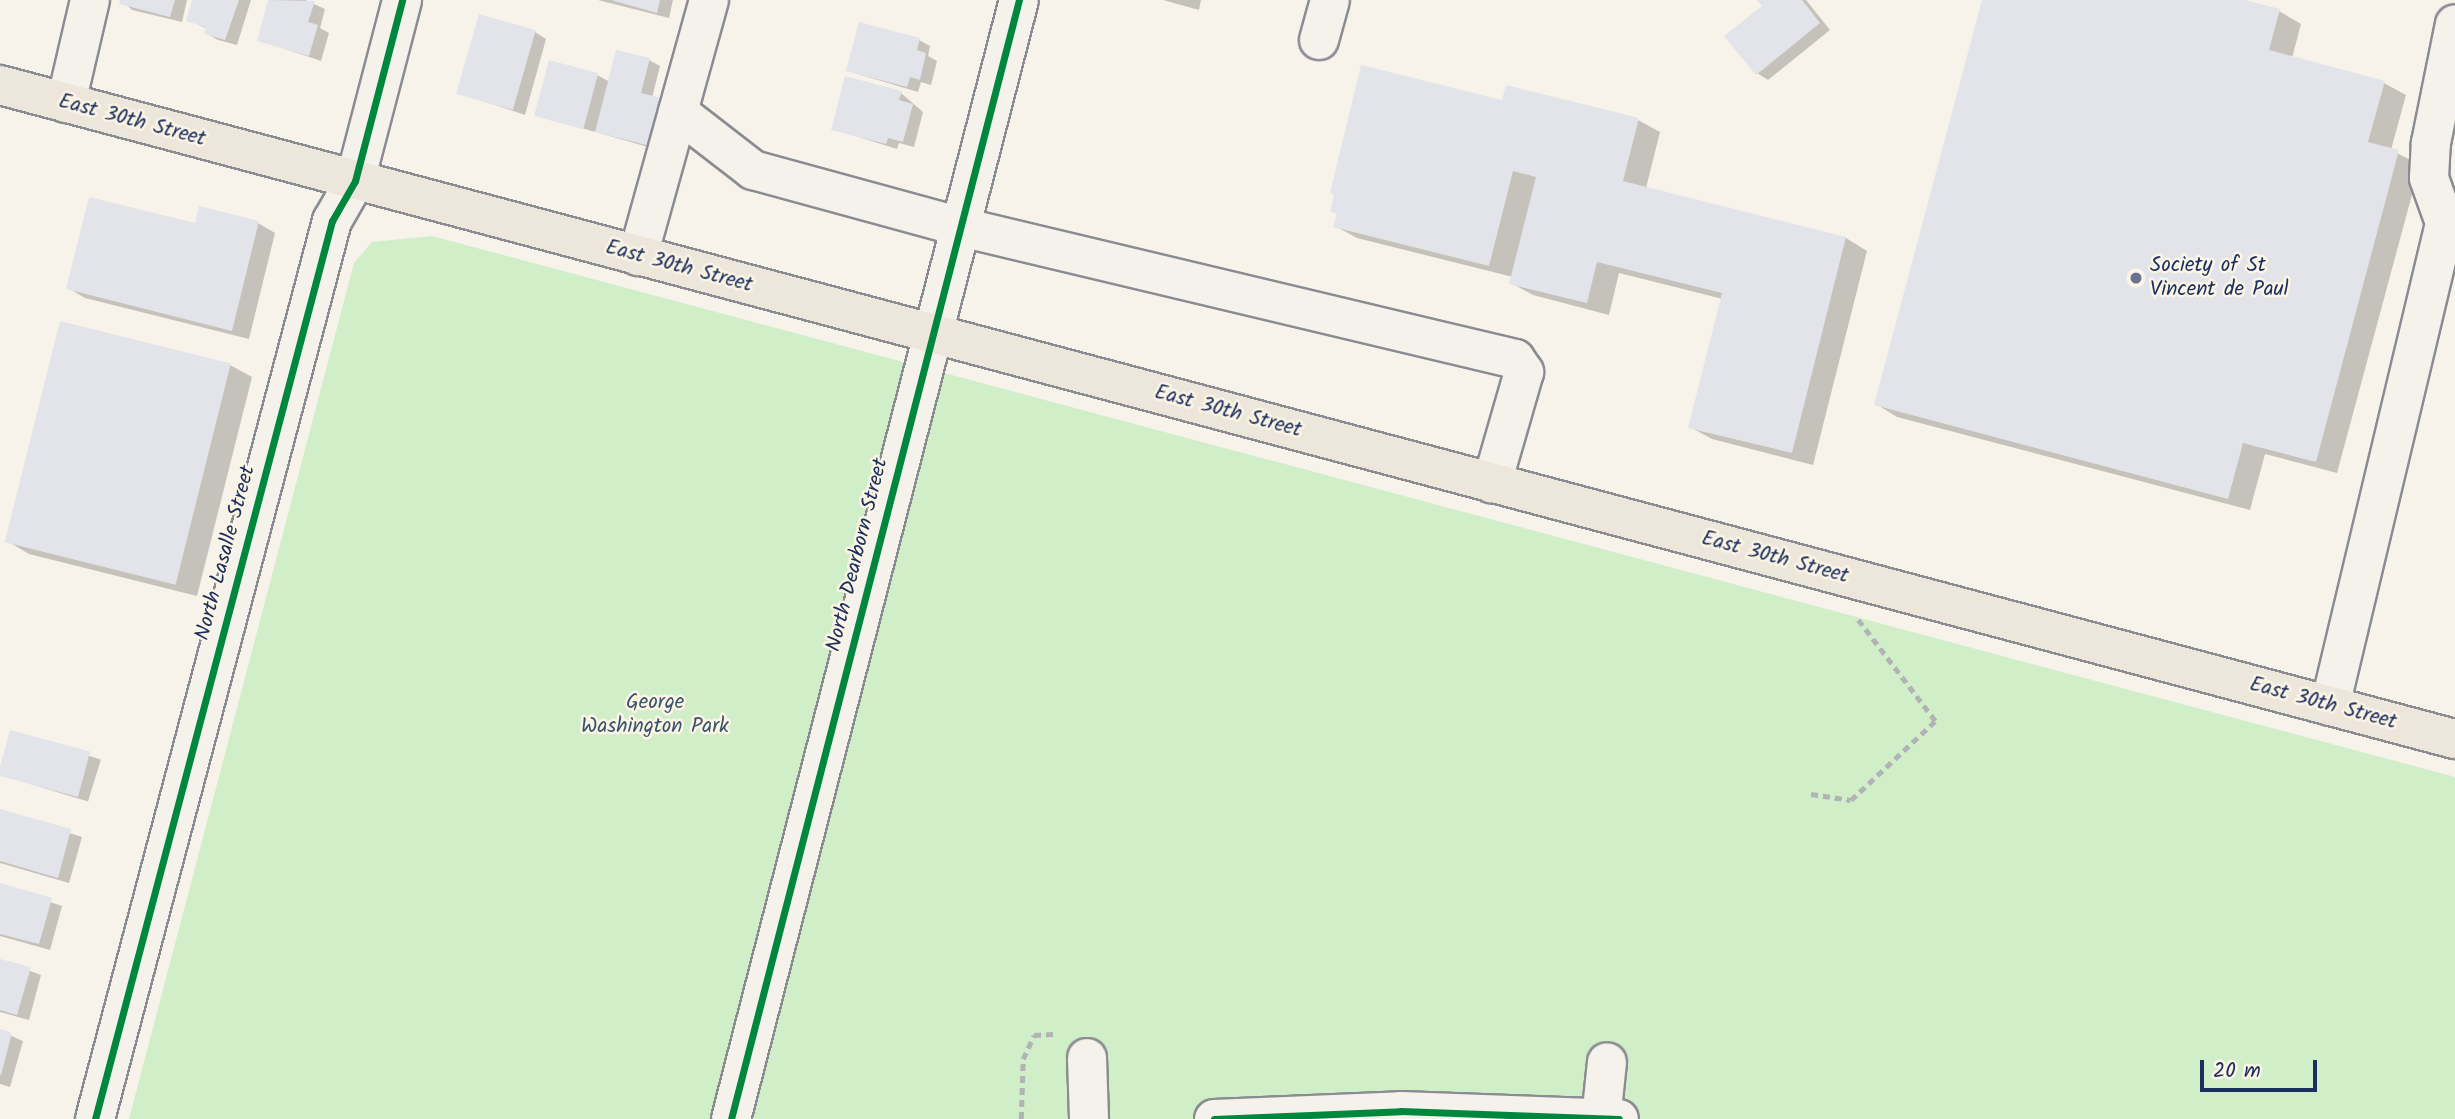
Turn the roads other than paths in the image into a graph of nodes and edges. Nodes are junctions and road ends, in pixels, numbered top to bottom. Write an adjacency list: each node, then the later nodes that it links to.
1 (90, 0): 9 (street)
2 (402, 0): 11 (street, North Lasalle Street)
3 (709, 0): 10 (street)
4 (1019, 0): 13 (street, North Dearborn Street)
5 (1330, 0): 7 (street)
6 (2455, 24): 12 (street)
7 (1319, 40)
8 (0, 85): 9 (main road, East 30th Street)
9 (66, 103): 11 (main road, East 30th Street)
10 (678, 111): 13 (street); 14 (street)
11 (355, 181): 14 (main road, East 30th Street); 22 (street, North Lasalle Street)
12 (2450, 223): 17 (street)
13 (961, 227): 15 (street, North Dearborn Street); 16 (street)
14 (638, 257): 15 (main road, East 30th Street)
15 (933, 333): 16 (main road, East 30th Street); 23 (street, North Dearborn Street)
16 (1492, 483): 17 (main road, East 30th Street)
17 (2330, 706): 18 (main road, East 30th Street)
18 (2455, 739)
19 (1087, 1058): 24 (street)
20 (1607, 1062): 21 (street)
21 (1607, 1118): 25 (street)
22 (95, 1119)
23 (731, 1119)
24 (1089, 1119)
25 (1214, 1119)

